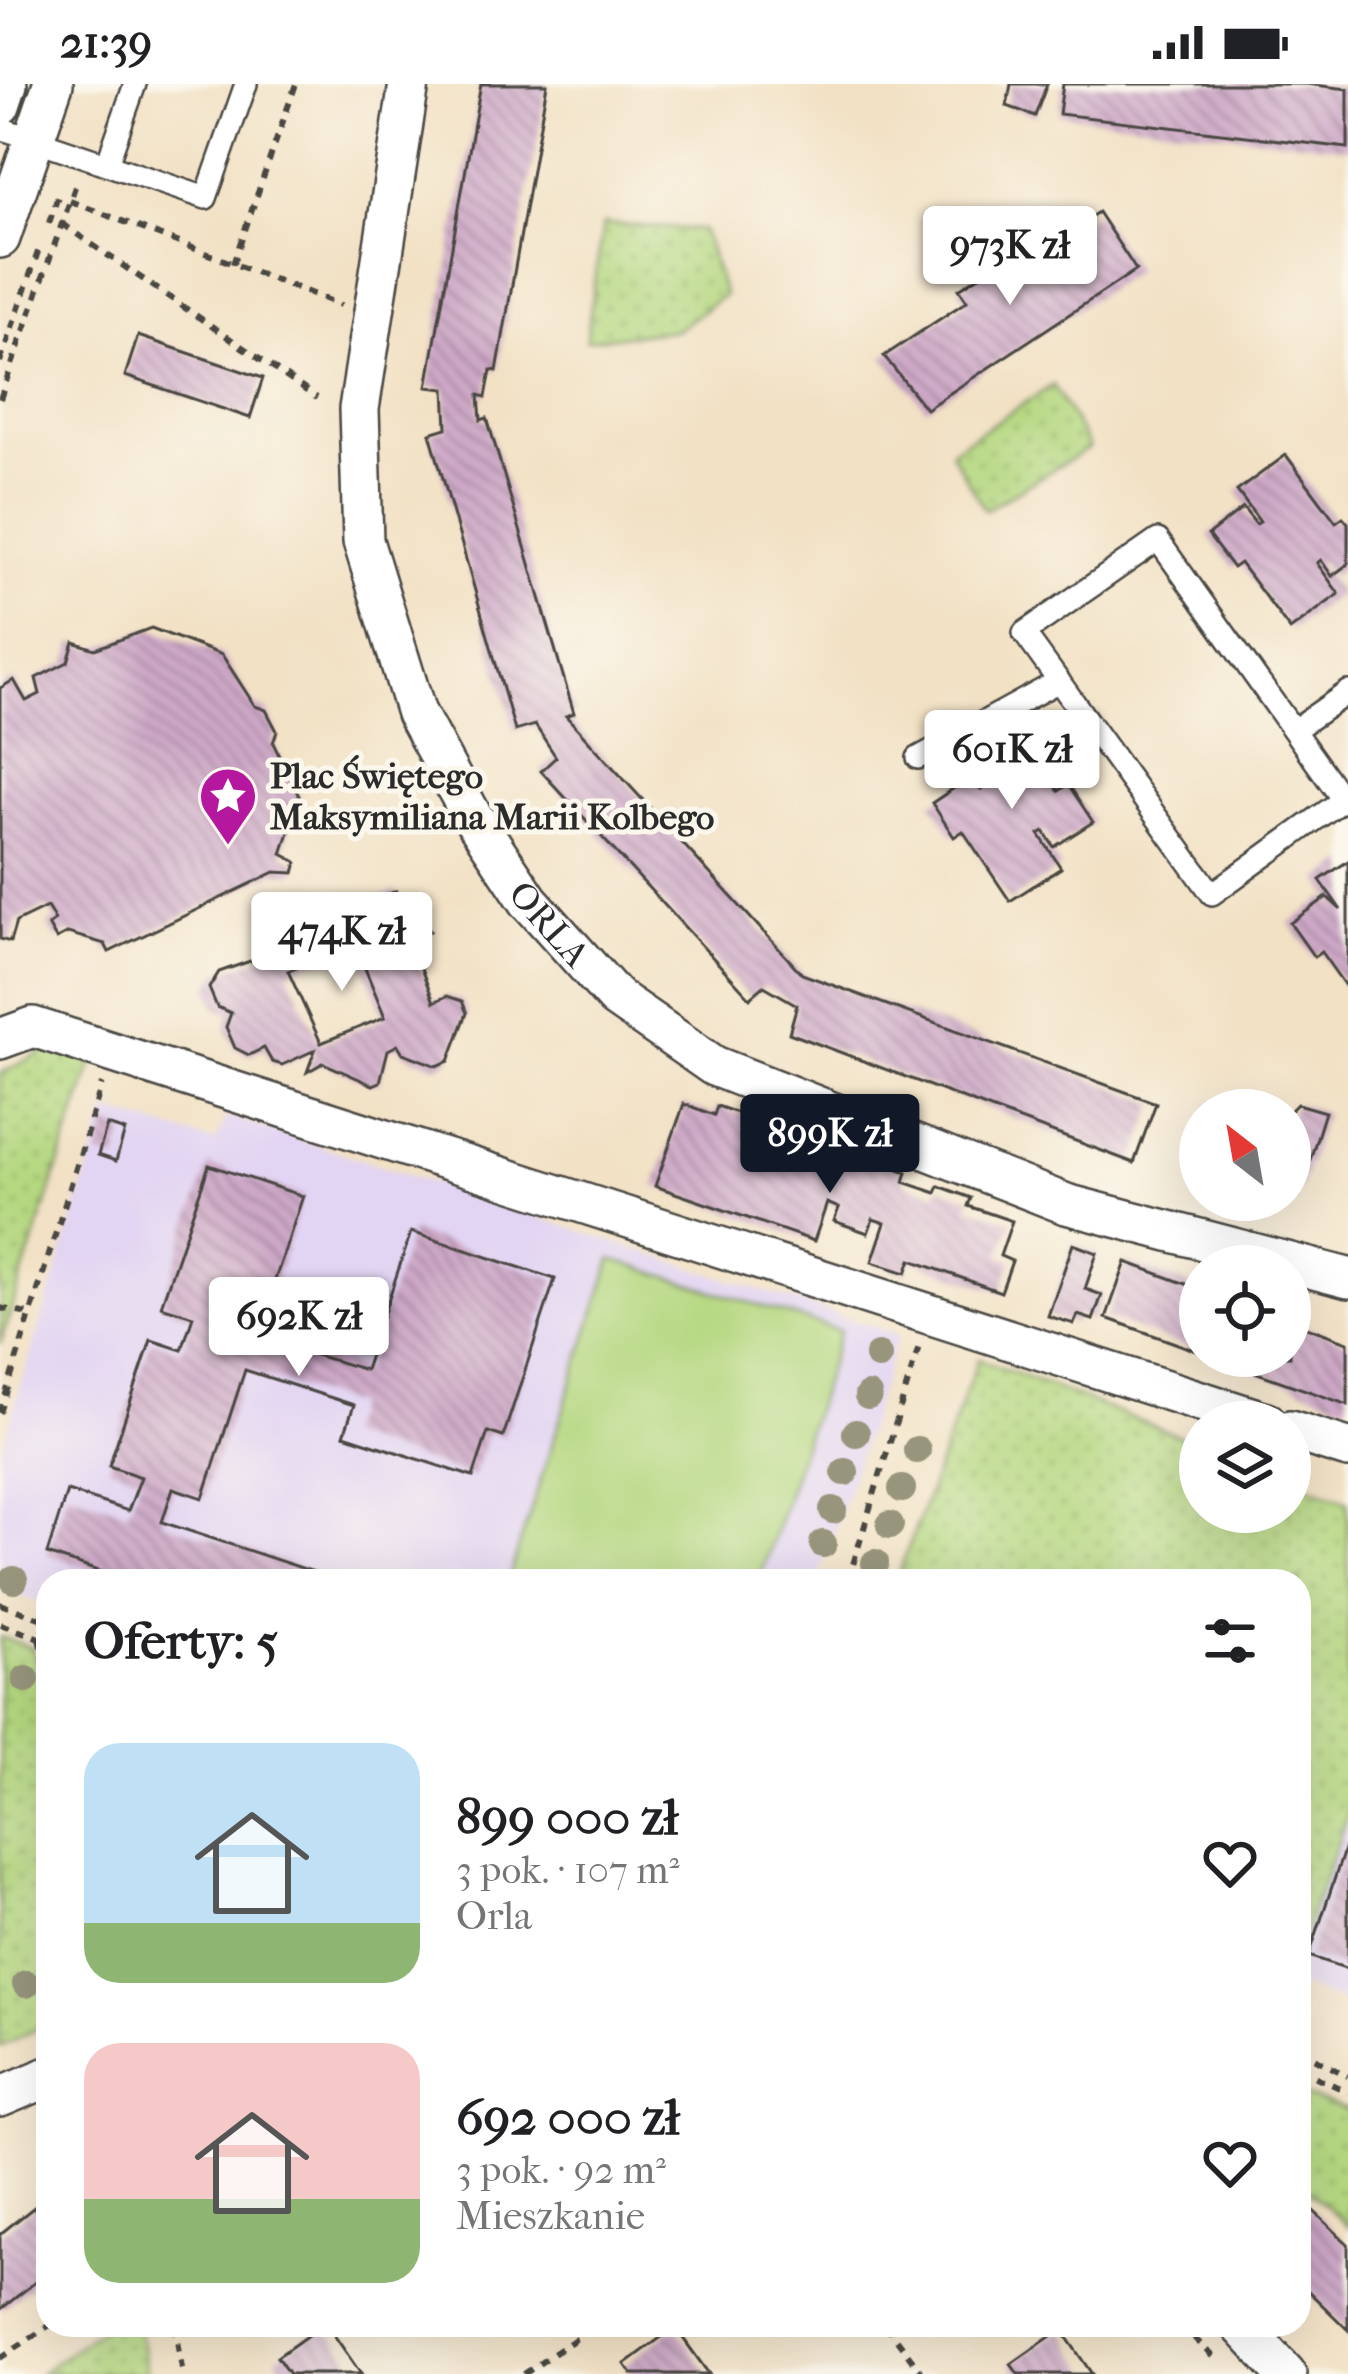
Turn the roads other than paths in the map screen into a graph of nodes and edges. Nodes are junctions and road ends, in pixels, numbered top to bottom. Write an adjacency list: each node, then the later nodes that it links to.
1 (7, 84): 6 (street)
2 (52, 84): 7 (street)
3 (135, 84): 8 (lane)
4 (246, 84): 8 (lane)
5 (410, 84): 16 (street, ORLA)
6 (0, 105)
7 (17, 134): 8 (lane); 9 (street)
8 (107, 164)
9 (0, 238)
10 (1059, 681): 12 (lane); 13 (lane); 14 (lane)
11 (1348, 692): 12 (lane)
12 (1294, 730): 14 (lane)
13 (918, 758)
14 (1346, 798)
15 (0, 1039): 17 (street)
16 (1346, 1270)
17 (1200, 1401)
18 (1311, 1437): 19 (street)
19 (1348, 1448)
20 (36, 2082): 21 (street)
21 (0, 2097)
22 (1252, 2337): 23 (street)
23 (1286, 2374)

